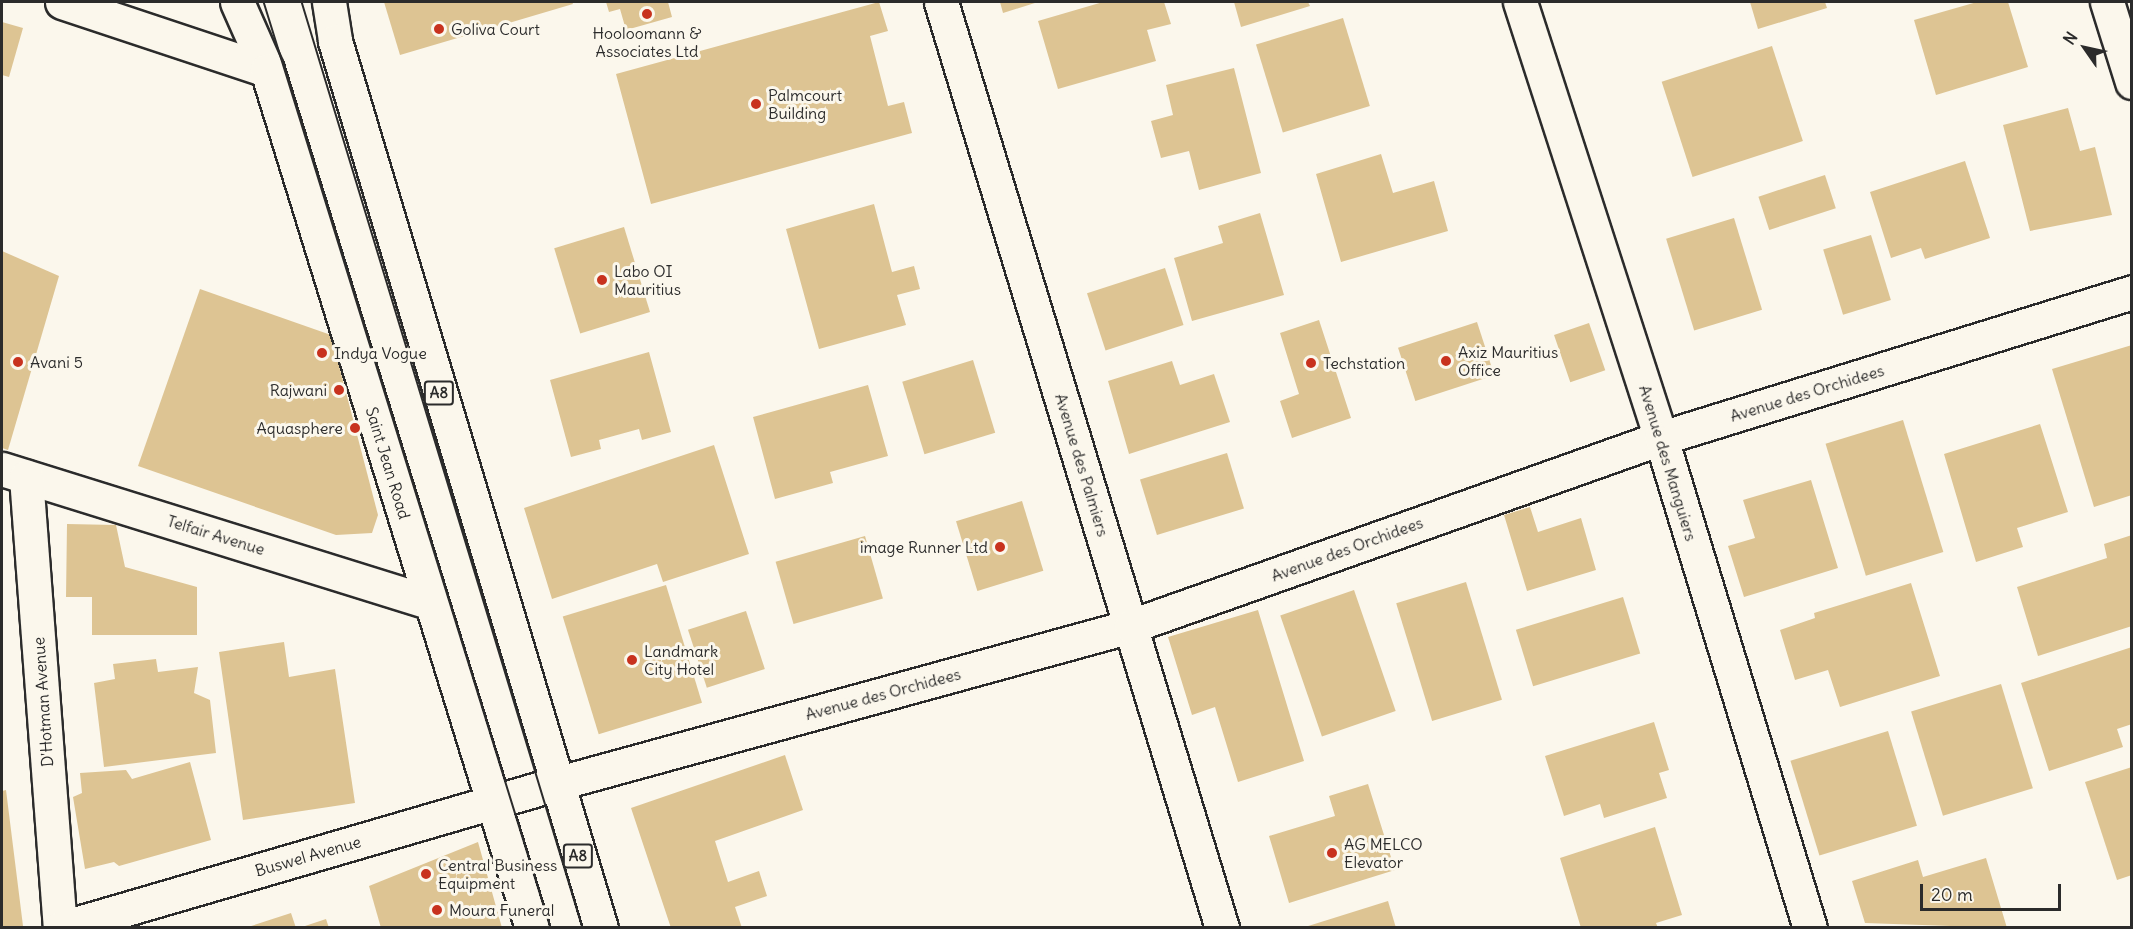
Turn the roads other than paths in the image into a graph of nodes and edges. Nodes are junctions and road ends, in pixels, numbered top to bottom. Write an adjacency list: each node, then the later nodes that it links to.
1 (62, 2): 7 (street)
2 (237, 2): 7 (street, Saint Jean Road)
3 (329, 2): 14 (street, A8)
4 (941, 2): 13 (street, Avenue des Palmiers)
5 (1520, 2): 10 (street, Avenue des Manguiers)
6 (2107, 2): 8 (street)
7 (267, 70): 12 (street, Saint Jean Road)
8 (2132, 82)
9 (2132, 292): 10 (street, Avenue des Orchidees)
10 (1661, 438): 13 (street, Avenue des Orchidees); 20 (street, Avenue des Manguiers)
11 (14, 473): 12 (street, Telfair Avenue); 16 (street, D'Hotman Avenue)
12 (430, 602): 15 (street, Saint Jean Road)
13 (1131, 626): 14 (street, Avenue des Orchidees); 19 (street, Avenue des Palmiers)
14 (555, 784): 15 (street, Buswel Avenue); 18 (street, A8)
15 (491, 803): 16 (street, Buswel Avenue); 17 (street, Saint Jean Road)
16 (60, 927)
17 (532, 927)
18 (601, 927)
19 (1222, 927)
20 (1810, 927)

